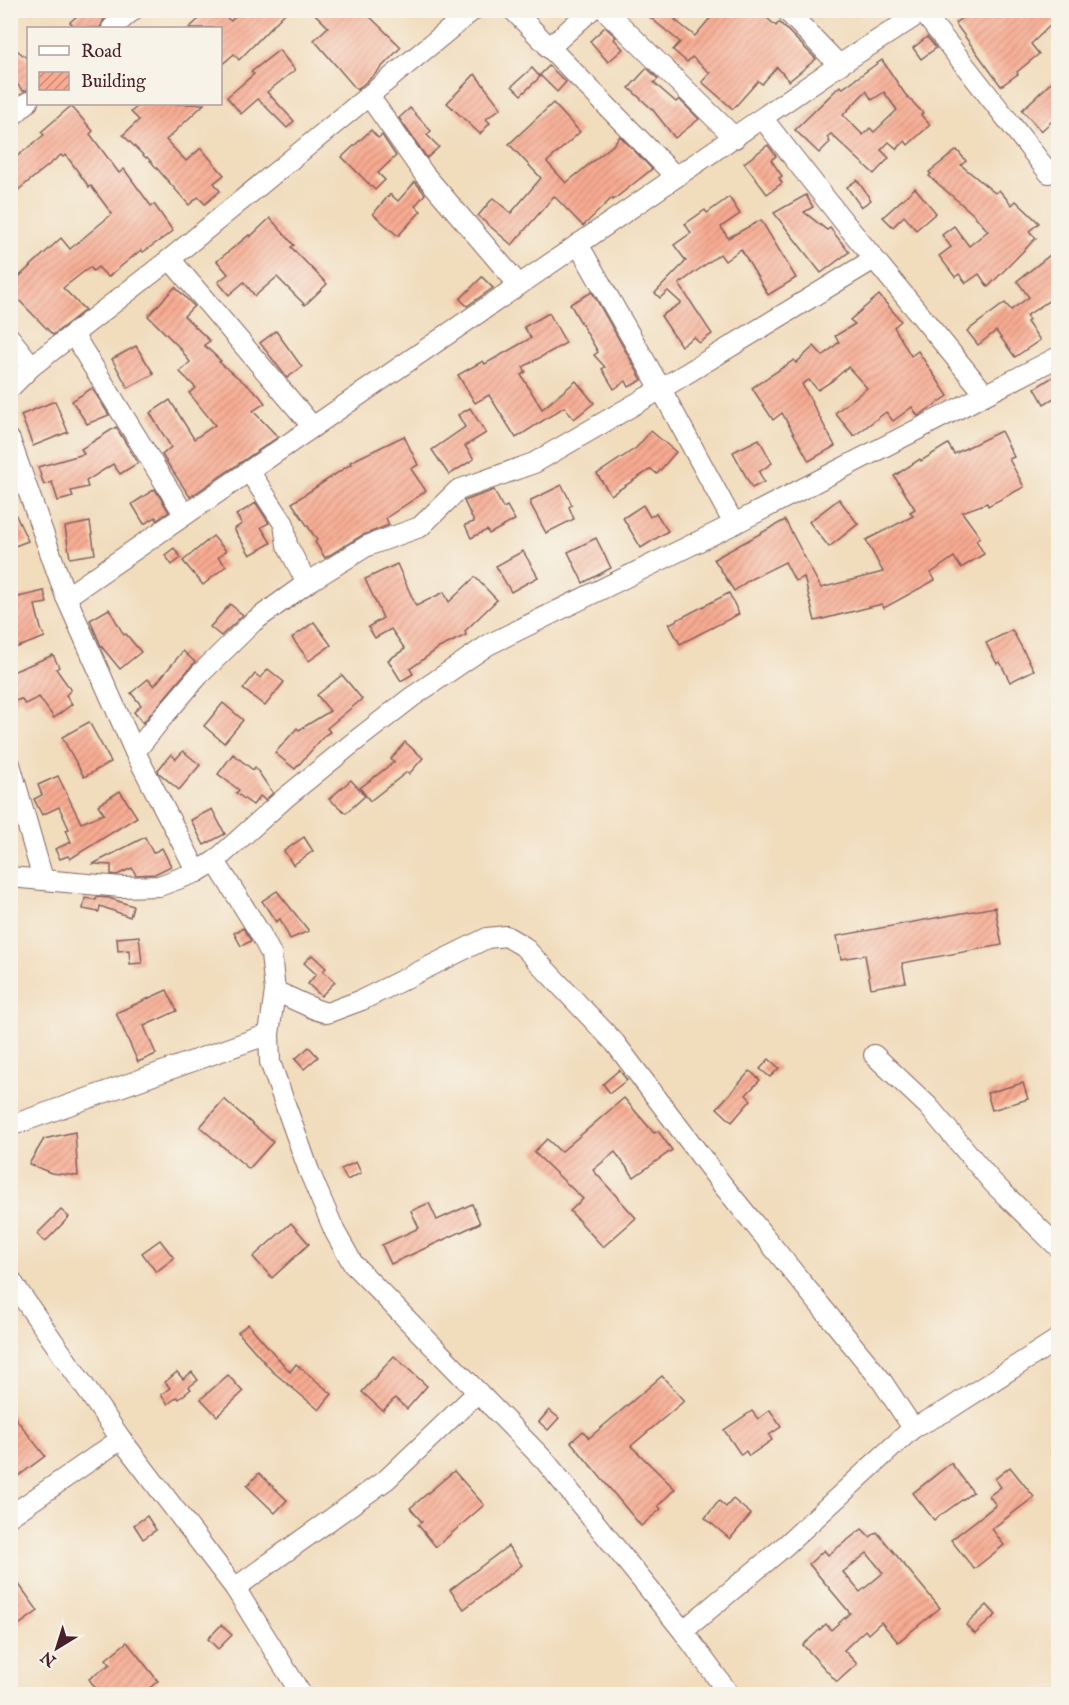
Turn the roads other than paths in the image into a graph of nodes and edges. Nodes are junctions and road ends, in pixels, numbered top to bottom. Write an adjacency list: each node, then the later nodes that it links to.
1 (133, 10): 8 (street)
2 (473, 10): 11 (street)
3 (513, 10): 9 (street)
4 (591, 10): 9 (street)
5 (605, 10): 15 (street)
6 (786, 10): 10 (street)
7 (924, 11): 10 (street); 16 (street)
8 (113, 27)
9 (549, 48): 17 (street)
10 (839, 65): 14 (street)
11 (369, 96): 19 (street); 21 (street)
12 (27, 103): 13 (street)
13 (10, 118)
14 (763, 119): 15 (street); 20 (street)
15 (735, 138): 17 (street)
16 (1050, 173)
17 (676, 177): 18 (street)
18 (578, 244): 21 (street); 27 (street)
19 (170, 259): 22 (street); 29 (street)
20 (874, 259): 27 (street); 28 (street)
21 (519, 285): 29 (street)
22 (73, 334): 25 (street); 32 (street)
23 (10, 338): 25 (street)
24 (1059, 357): 28 (street)
25 (32, 366): 26 (street)
26 (10, 388)
27 (661, 389): 33 (street); 34 (street)
28 (985, 394): 33 (street)
29 (314, 427): 31 (street)
30 (10, 440): 35 (street)
31 (249, 471): 32 (street); 34 (street)
32 (184, 514): 35 (street)
33 (734, 524): 38 (street)
34 (307, 583): 36 (street)
35 (66, 597): 36 (street)
36 (135, 752): 39 (street)
37 (10, 764): 41 (street)
38 (214, 861): 39 (street); 42 (street)
39 (197, 872): 41 (street)
40 (10, 877): 41 (street)
41 (44, 879)
42 (275, 991): 43 (street); 50 (street)
43 (269, 1034): 45 (street); 49 (street)
44 (874, 1055): 46 (street)
45 (10, 1126)
46 (1059, 1247)
47 (10, 1279): 51 (street)
48 (1059, 1339): 50 (street)
49 (478, 1392): 53 (street); 54 (street)
50 (914, 1428): 54 (street)
51 (121, 1439): 52 (street); 53 (street)
52 (10, 1516)
53 (235, 1588): 55 (street)
54 (683, 1631): 56 (street)
55 (302, 1695)
56 (729, 1695)

